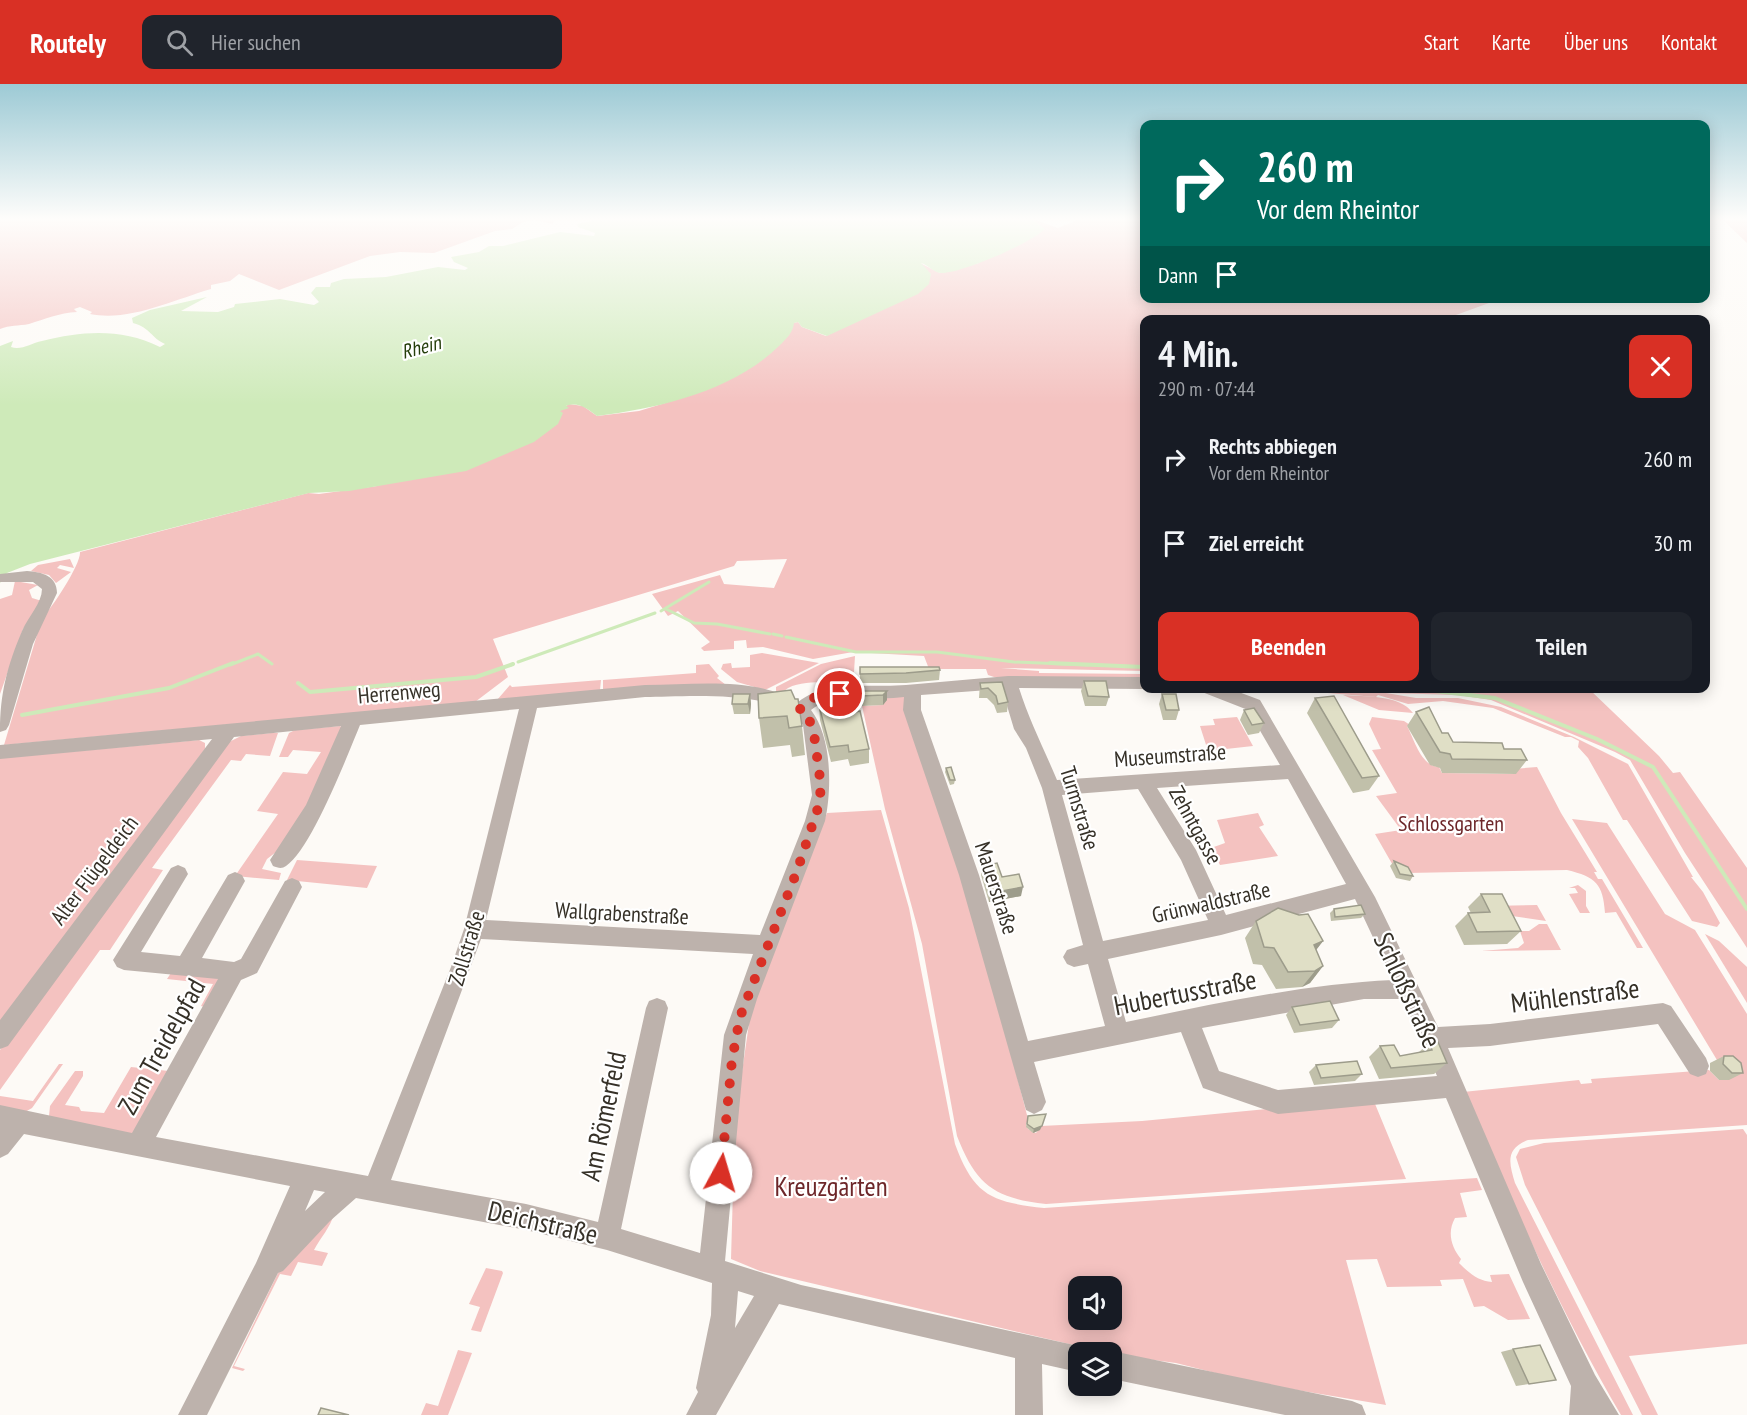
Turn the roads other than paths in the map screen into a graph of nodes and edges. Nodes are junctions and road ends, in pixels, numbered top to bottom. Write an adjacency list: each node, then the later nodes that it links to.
1 (3, 578): 9 (street)
2 (1008, 682): 3 (street); 4 (street); 14 (street, Turmstraße)
3 (1140, 682)
4 (909, 691): 7 (street); 32 (street, Mauerstraße)
5 (1222, 693): 12 (street, Schloßstraße)
6 (530, 700): 7 (street, Herrenweg); 8 (street, Herrenweg); 21 (street, Zollstraße)
7 (799, 710): 22 (street)
8 (353, 719): 10 (street, Herrenweg); 15 (street)
9 (0, 725)
10 (228, 731): 11 (street, Herrenweg); 30 (street, Alter Flügeldeich)
11 (0, 752)
12 (1293, 771): 13 (street, Museumstraße); 19 (street, Schloßstraße)
13 (1142, 780): 14 (street, Museumstraße); 20 (street, Zehntgasse)
14 (1051, 788): 23 (street, Turmstraße)
15 (280, 860)
16 (178, 874): 24 (street, Zum Treidelpfad)
17 (235, 881): 24 (street, Zum Treidelpfad)
18 (292, 887): 25 (street, Zum Treidelpfad)
19 (1359, 889): 20 (street, Grünwaldstraße); 26 (street, Schloßstraße)
20 (1221, 926): 23 (street, Grünwaldstraße)
21 (474, 929): 22 (street, Wallgrabenstraße); 40 (street, Zollstraße)
22 (768, 945): 43 (street)
23 (1084, 955): 29 (street, Turmstraße)
24 (186, 965): 25 (street, Zum Treidelpfad)
25 (232, 973): 38 (street, Zum Treidelpfad)
26 (1409, 989): 28 (street, Hubertusstraße); 31 (street, Schloßstraße)
27 (657, 1008): 41 (street, Am Römerfeld)
28 (1188, 1021): 29 (street, Hubertusstraße); 34 (street)
29 (1118, 1034): 32 (street, Hubertusstraße)
30 (0, 1038)
31 (1432, 1038): 33 (street, Mühlenstraße); 34 (street, Schloßstraße)
32 (1019, 1054): 35 (street, Mauerstraße)
33 (1698, 1066)
34 (1452, 1086): 48 (street, Schloßstraße)
35 (1034, 1102)
36 (9, 1119): 37 (street); 38 (street, Deichstraße)
37 (0, 1146)
38 (138, 1146): 39 (street, Deichstraße)
39 (307, 1177): 40 (street, Deichstraße); 42 (street)
40 (364, 1186): 41 (street, Deichstraße); 42 (street)
41 (607, 1237): 43 (street, Deichstraße)
42 (265, 1272): 50 (street)
43 (718, 1272): 44 (street, Deichstraße); 49 (street)
44 (772, 1290): 45 (street, Deichstraße); 49 (street)
45 (1028, 1347): 46 (street, Deichstraße); 51 (street)
46 (1068, 1356)
47 (1122, 1367): 52 (street)
48 (1585, 1385): 53 (street, Schloßstraße); 54 (street, Schloßstraße)
49 (702, 1412)
50 (192, 1415)
51 (1029, 1415)
52 (1352, 1415)
53 (1583, 1415)
54 (1605, 1415)

